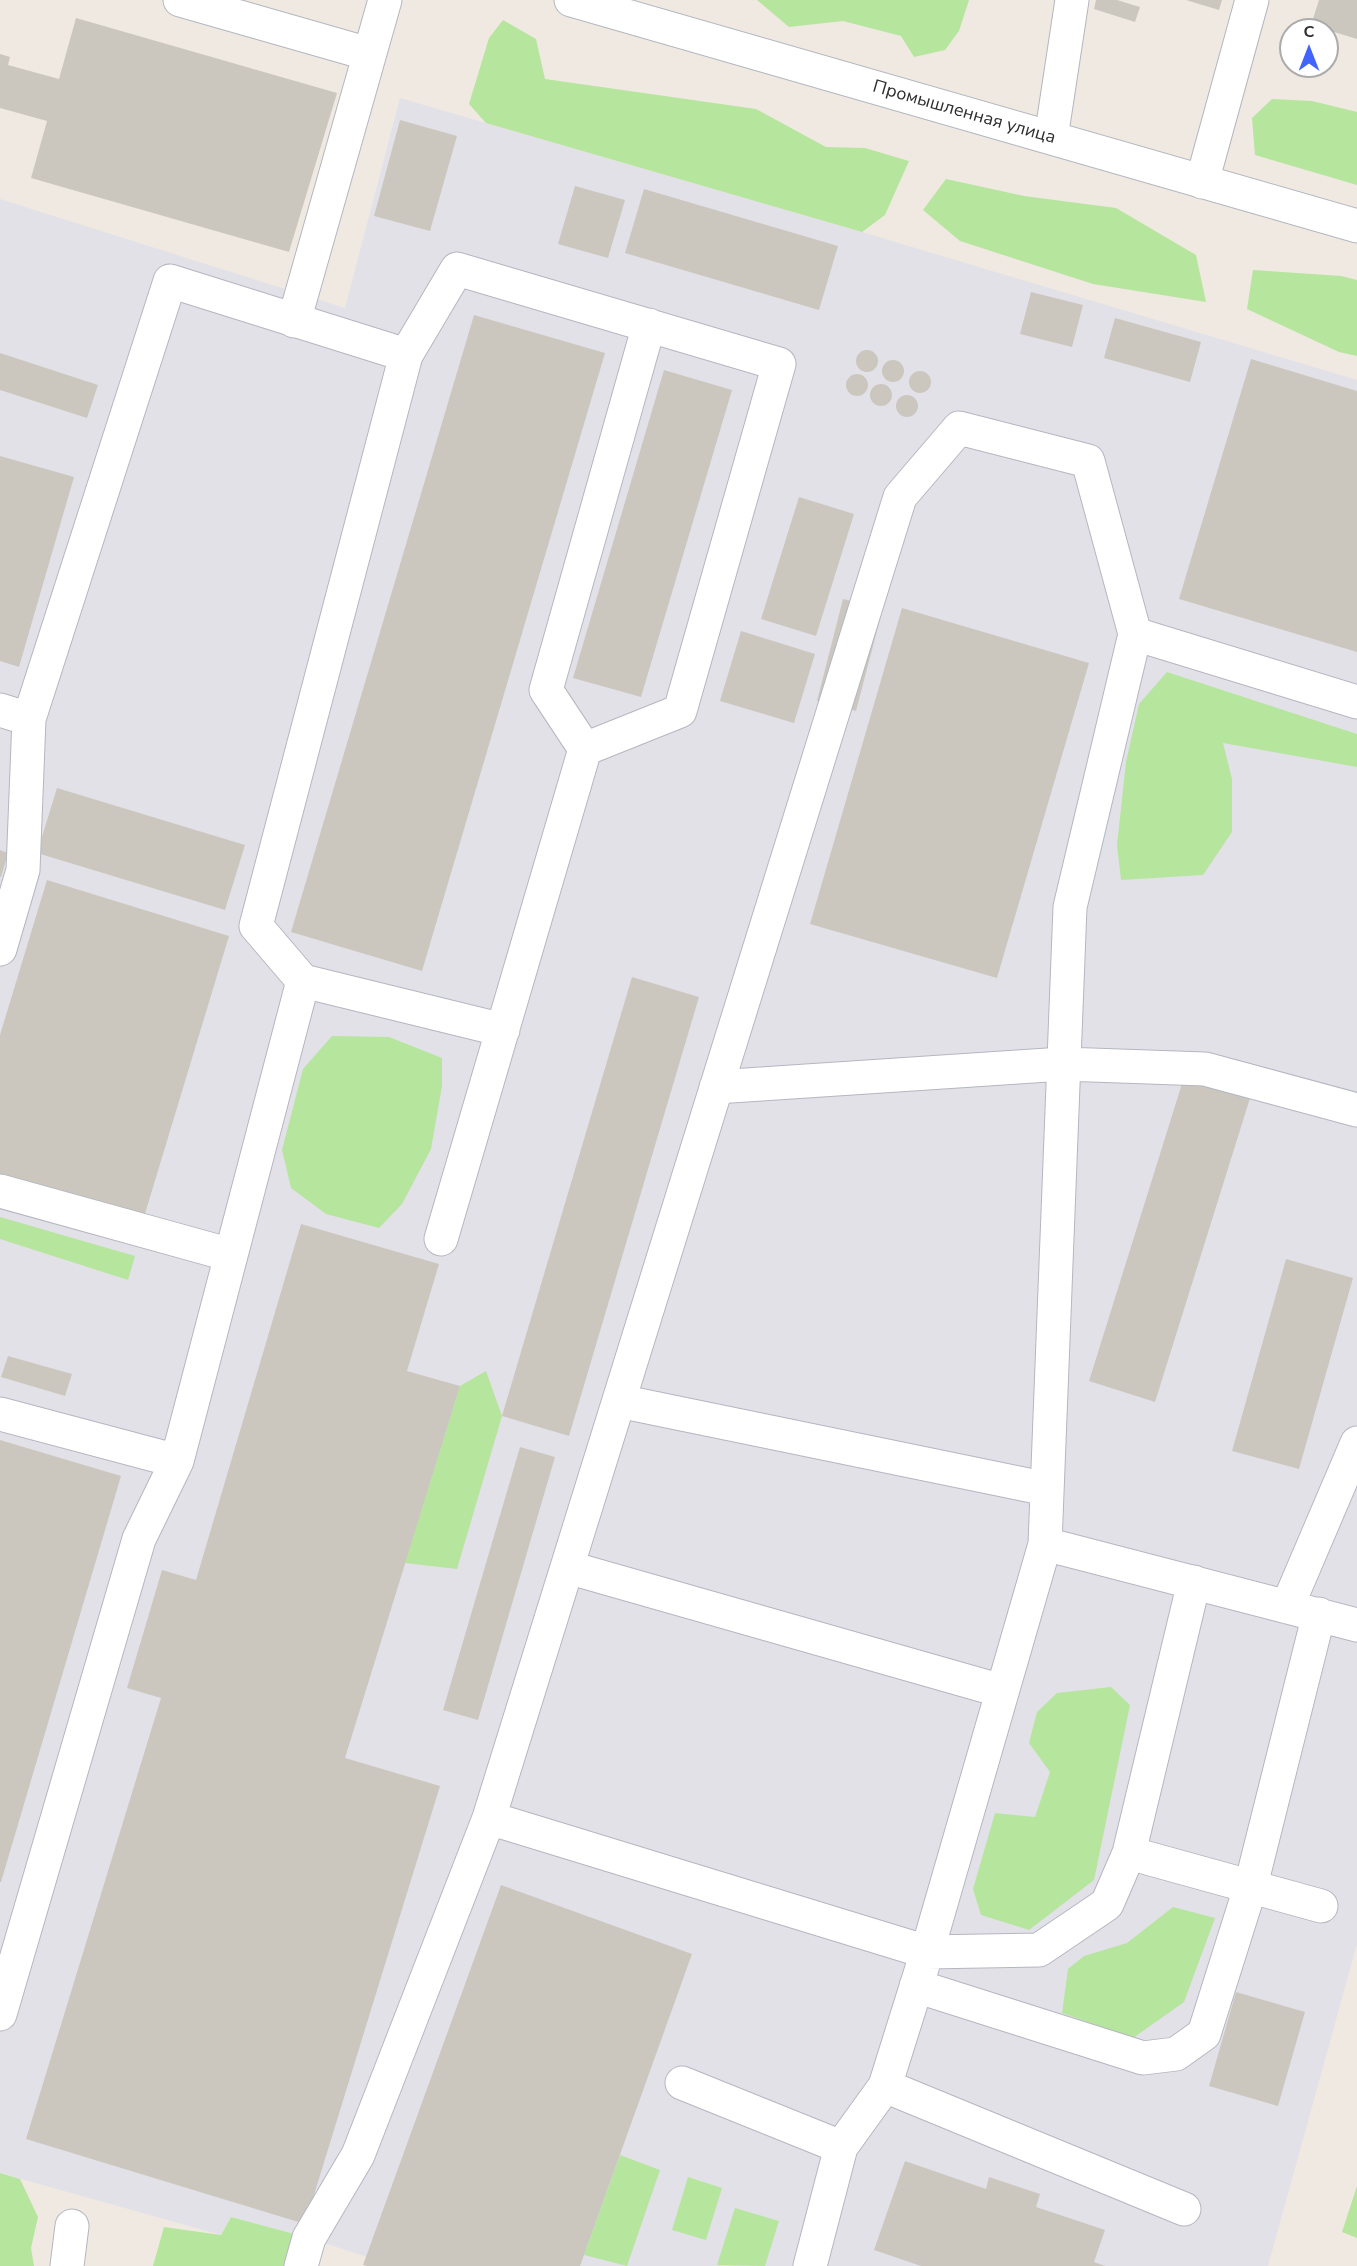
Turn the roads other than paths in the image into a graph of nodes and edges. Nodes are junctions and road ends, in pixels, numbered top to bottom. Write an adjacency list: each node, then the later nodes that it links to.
1 (180, 0): 6 (street)
2 (384, 0): 6 (street)
3 (571, 0): 7 (street, Промышленная улица)
4 (1072, 0): 7 (street)
5 (1252, 0): 8 (street)
6 (369, 54): 10 (street)
7 (1051, 138): 8 (street, Промышленная улица)
8 (1202, 182): 9 (street, Промышленная улица)
9 (1357, 226)
10 (294, 321): 12 (street); 15 (street)
11 (650, 325): 12 (street); 16 (street); 16 (street)
12 (406, 355): 18 (street)
13 (1135, 634): 14 (street); 20 (street); 21 (street)
14 (1357, 702)
15 (14, 714): 17 (street)
16 (585, 749): 19 (street)
17 (0, 949)
18 (303, 981): 19 (street); 25 (street)
19 (503, 1030): 24 (street)
20 (1064, 1064): 21 (street); 22 (street); 30 (street)
21 (716, 1087): 26 (street)
22 (1357, 1110)
23 (0, 1191): 25 (street)
24 (441, 1239)
25 (231, 1255): 29 (street)
26 (619, 1401): 30 (street); 32 (street)
27 (0, 1414): 29 (street)
28 (1357, 1443): 34 (street)
29 (177, 1461): 44 (street)
30 (1047, 1489): 31 (street)
31 (1045, 1544): 33 (street); 37 (street)
32 (567, 1567): 37 (street); 38 (street)
33 (1194, 1582): 34 (street); 39 (street)
34 (1287, 1606): 35 (street)
35 (1318, 1614): 36 (street); 40 (street)
36 (1357, 1624)
37 (1002, 1691): 42 (street)
38 (489, 1818): 42 (street); 51 (street)
39 (1129, 1853): 40 (street); 42 (street)
40 (1251, 1885): 41 (street); 43 (street)
41 (1321, 1906)
42 (927, 1952): 43 (street)
43 (916, 1986): 46 (street)
44 (0, 2014)
45 (682, 2083): 47 (street)
46 (885, 2086): 47 (street); 48 (street)
47 (841, 2147): 52 (street)
48 (1184, 2209)
49 (72, 2226): 50 (street)
50 (67, 2266)
51 (301, 2266)
52 (810, 2266)

